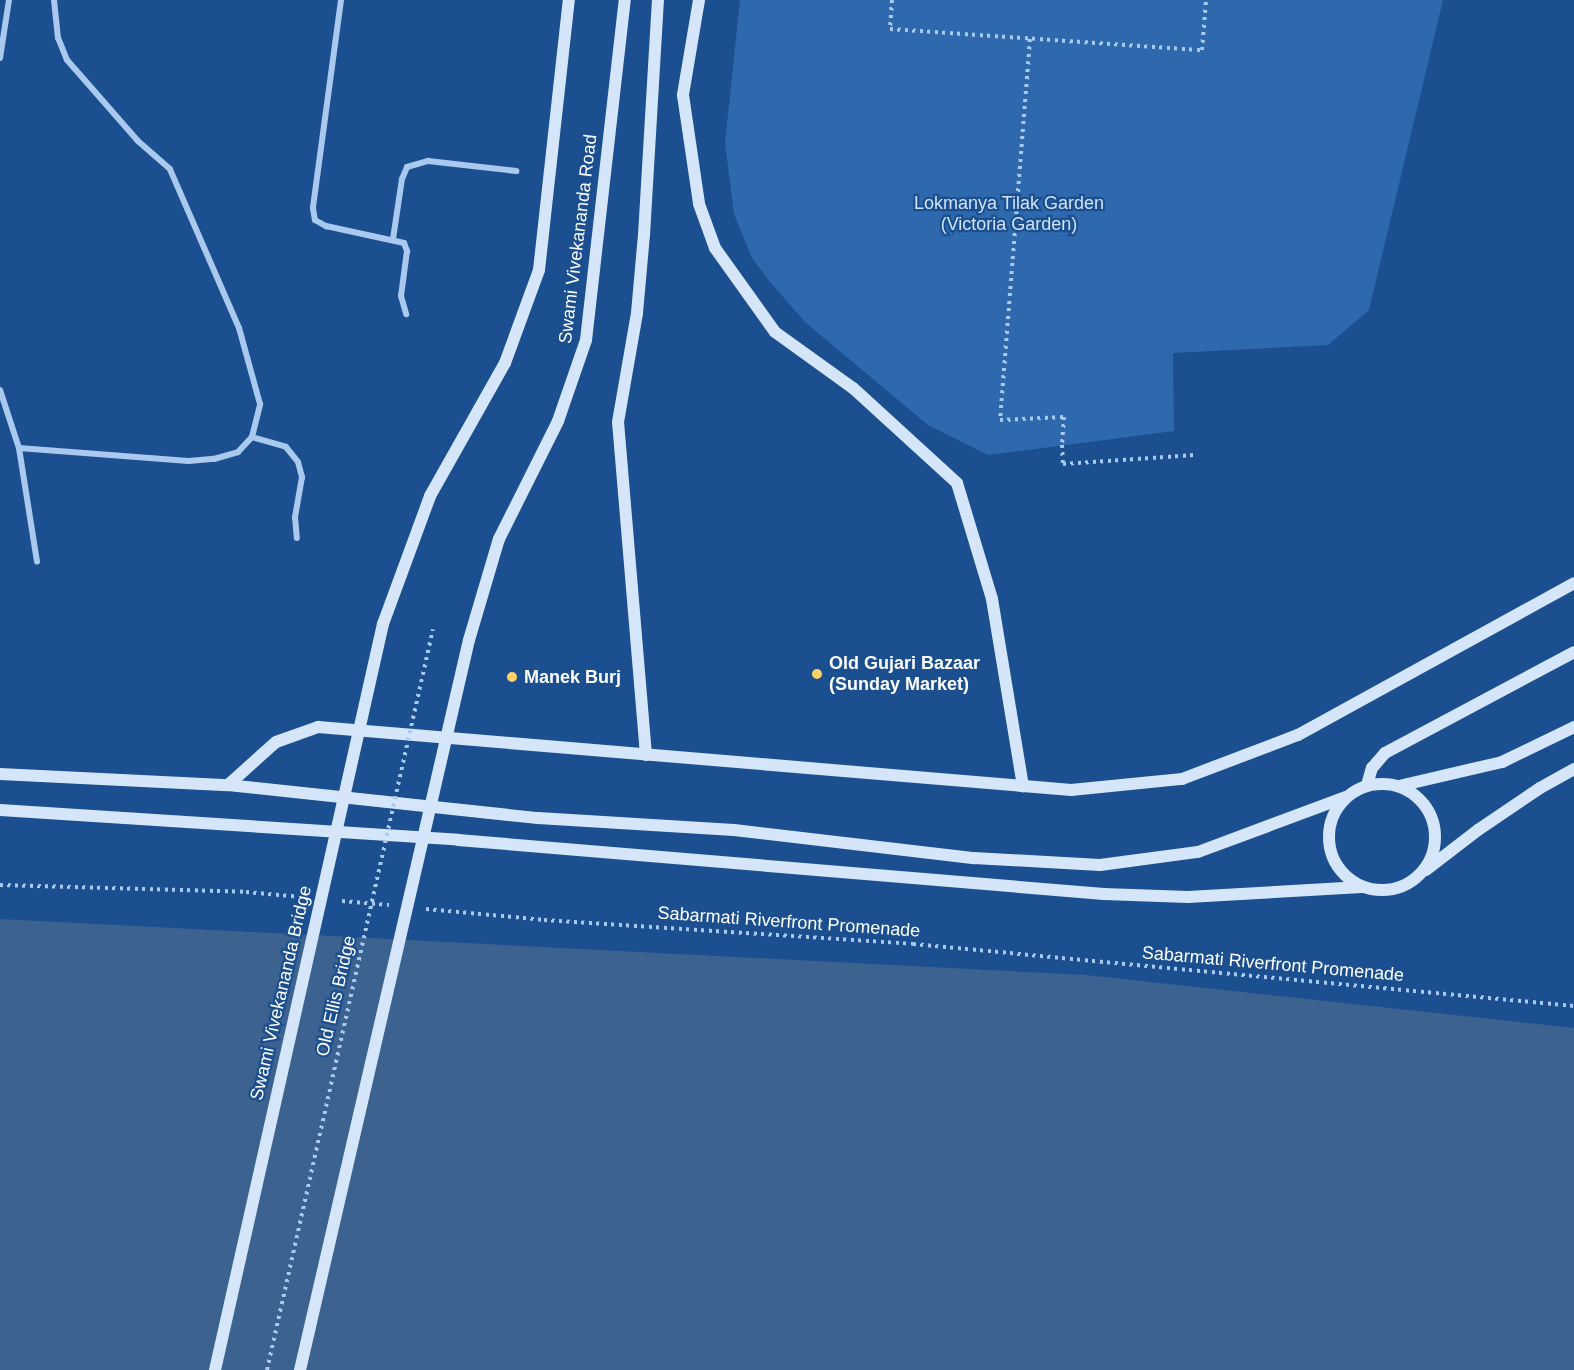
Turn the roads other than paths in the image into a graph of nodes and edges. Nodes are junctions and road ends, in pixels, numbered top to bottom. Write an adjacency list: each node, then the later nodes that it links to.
1 (9, 0): 8 (street)
2 (54, 0): 13 (street)
3 (341, 0): 10 (street)
4 (569, 0): 31 (main road, Swami Vivekananda Bridge, bridge)
5 (625, 0): 32 (main road, Swami Vivekananda Road, bridge)
6 (658, 0): 20 (main road)
7 (699, 0): 25 (main road)
8 (0, 58)
9 (516, 171): 10 (street)
10 (393, 239): 11 (street)
11 (406, 314)
12 (0, 390): 14 (street)
13 (252, 437): 14 (street); 15 (street)
14 (19, 448): 16 (street)
15 (297, 538)
16 (37, 562)
17 (1574, 583): 25 (main road)
18 (1574, 652): 24 (main road)
19 (1574, 727): 26 (main road)
20 (646, 756): 23 (main road); 25 (main road)
21 (1574, 769): 29 (main road)
22 (0, 774): 23 (main road)
23 (228, 785): 27 (main road)
24 (1367, 785): 26 (main road); 27 (main road)
25 (1023, 786)
26 (1399, 786): 29 (main road)
27 (1346, 797): 30 (main road)
28 (0, 810): 30 (main road)
29 (1422, 873): 30 (main road)
30 (1362, 887)
31 (215, 1370)
32 (300, 1370)

